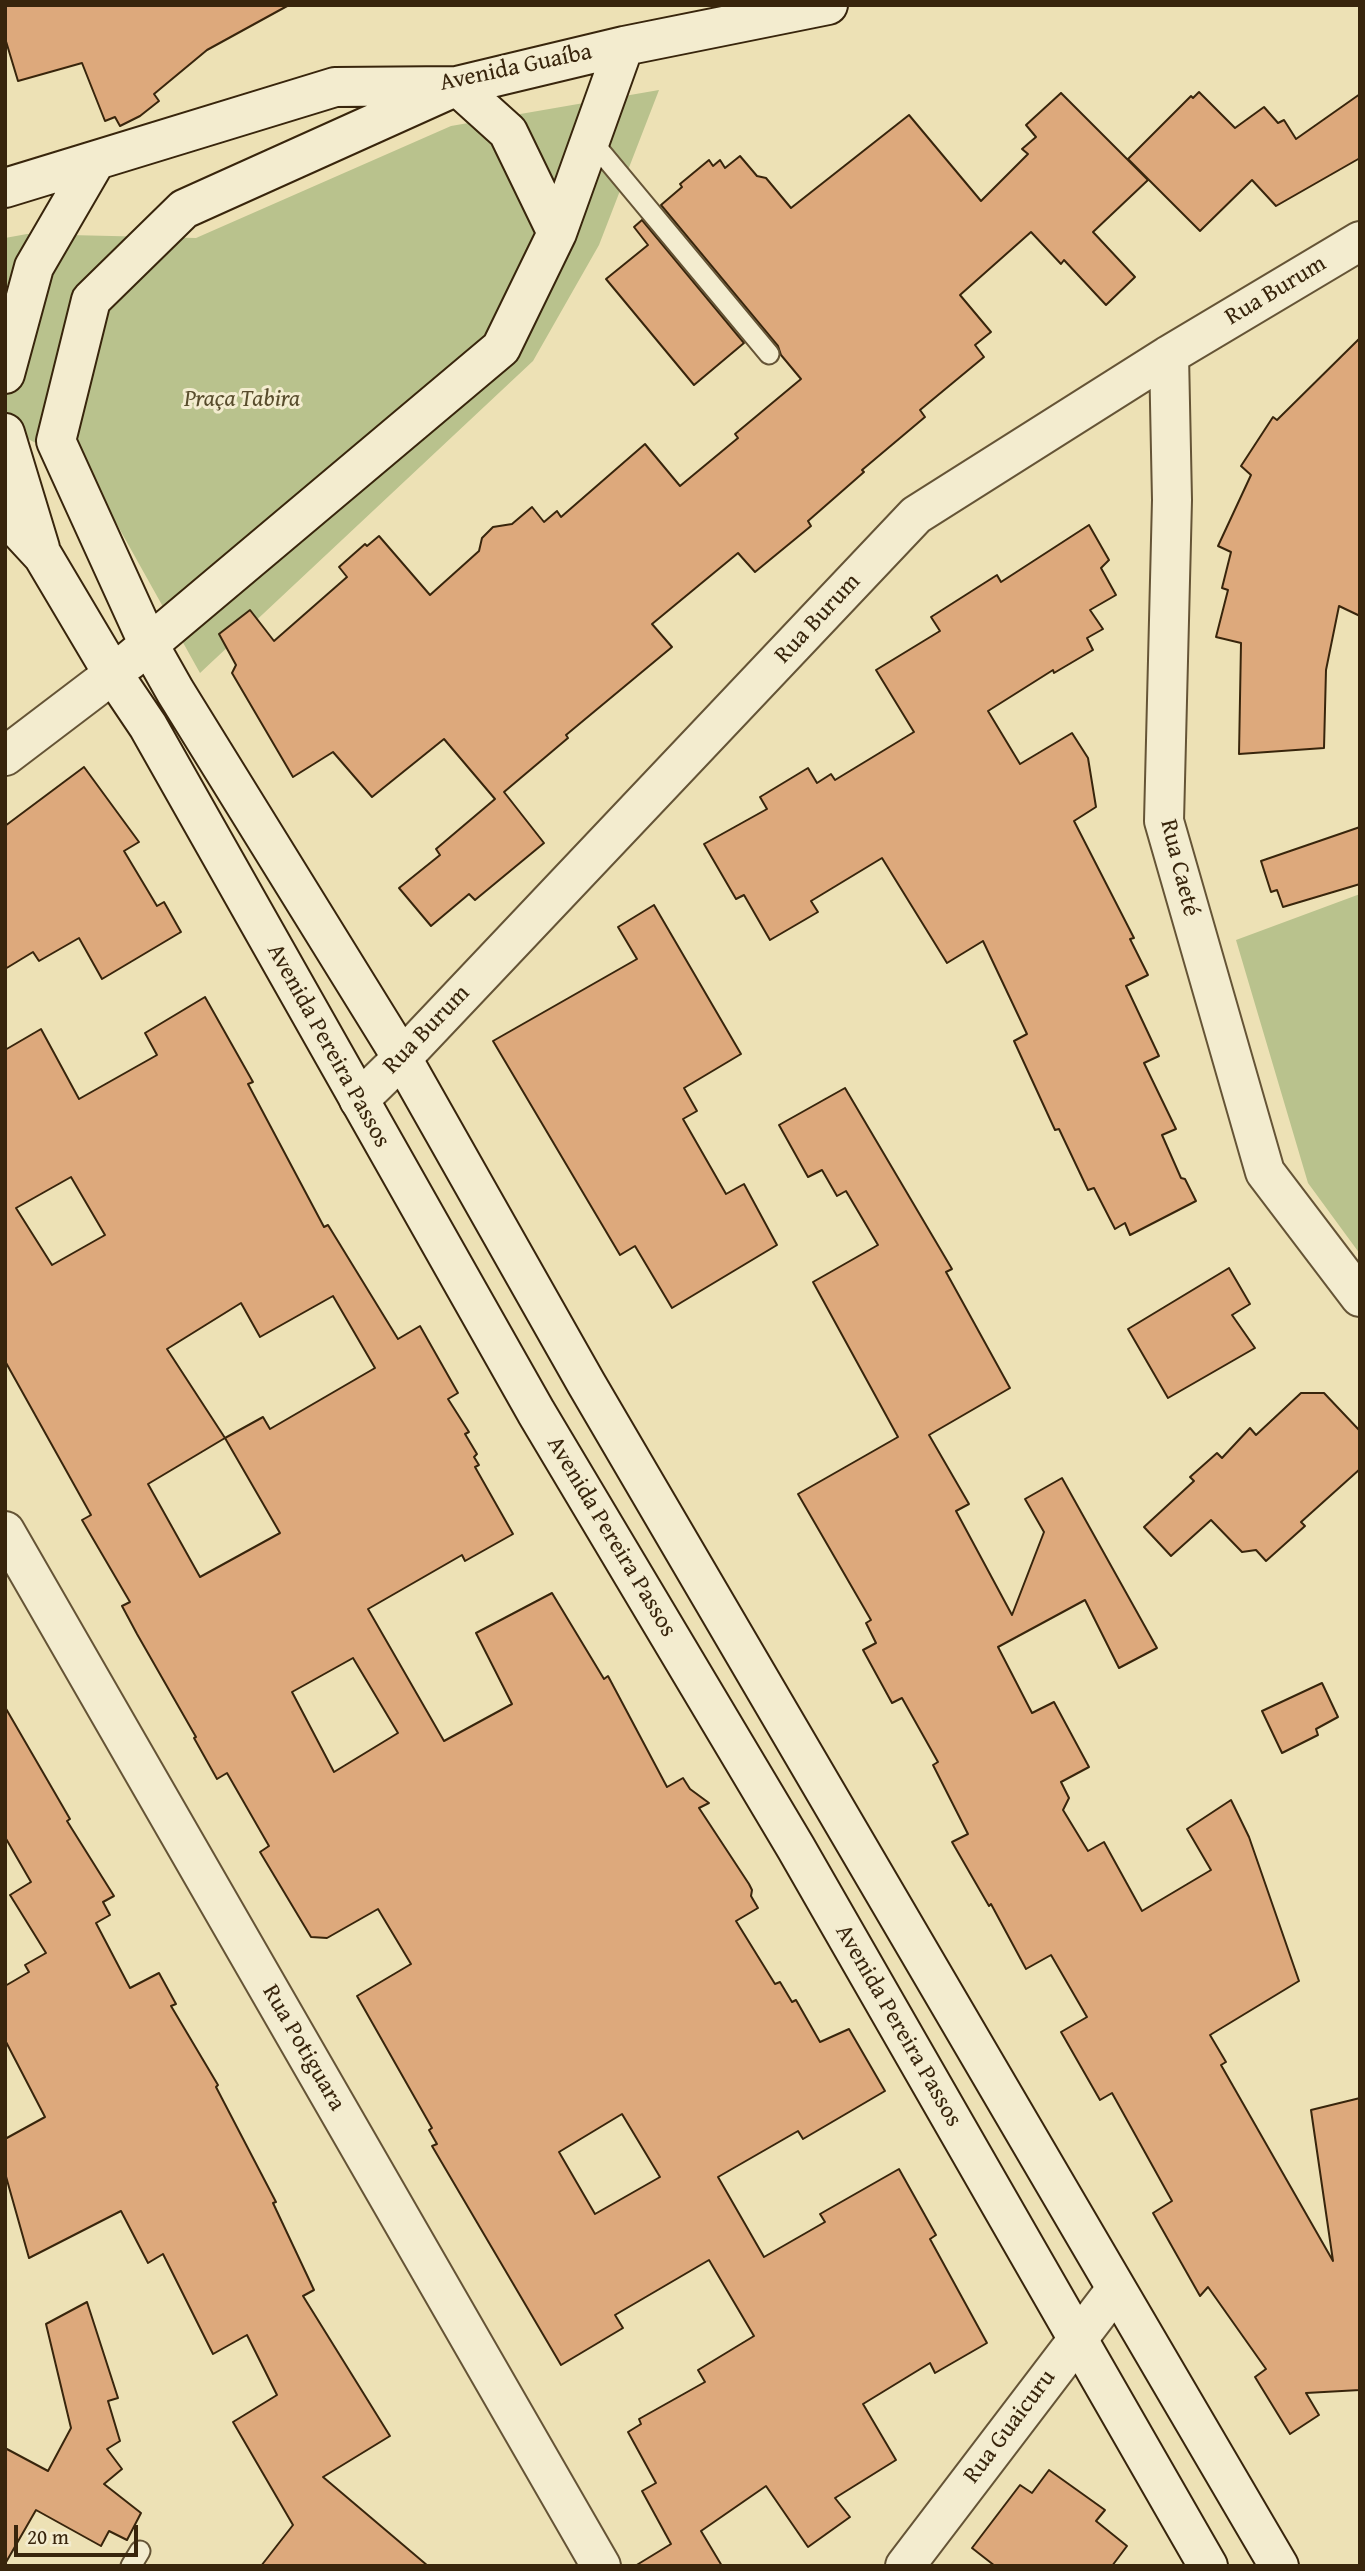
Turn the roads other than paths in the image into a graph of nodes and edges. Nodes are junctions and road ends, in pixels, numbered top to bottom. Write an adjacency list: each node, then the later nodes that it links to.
1 (828, 5): 2 (main road, Avenida Guaíba)
2 (624, 46): 3 (main road, Avenida Guaíba); 4 (main road)
3 (457, 86): 5 (main road, Avenida Guaíba); 7 (main road); 15 (main road)
4 (590, 139): 7 (main road); 9 (lane)
5 (95, 162): 6 (main road, Avenida Guaíba); 11 (main road)
6 (5, 188)
7 (557, 233): 15 (main road)
8 (1360, 241): 10 (main road, Rua Burum)
9 (769, 354)
10 (1169, 355): 18 (main road, Rua Burum); 20 (main road, Rua Caeté)
11 (5, 374)
12 (5, 433): 14 (main road)
13 (5, 516): 14 (main road, Avenida Pereira Passos)
14 (43, 556): 16 (main road, Avenida Pereira Passos)
15 (149, 645): 16 (main road); 18 (main road)
16 (113, 674): 17 (main road); 19 (main road, Avenida Pereira Passos)
17 (5, 756)
18 (402, 1058): 19 (main road, Rua Burum); 21 (main road)
19 (359, 1100): 22 (main road, Avenida Pereira Passos)
20 (1360, 1297)
21 (586, 1383): 22 (main road); 24 (main road)
22 (536, 1412): 25 (main road, Avenida Pereira Passos)
23 (5, 1531): 28 (main road, Rua Potiguara)
24 (844, 1823): 25 (main road); 26 (main road)
25 (796, 1849): 27 (main road, Avenida Pereira Passos)
26 (1116, 2289): 27 (main road, Rua Guaicuru); 31 (main road)
27 (1077, 2340): 29 (main road, Rua Guaicuru); 30 (main road, Avenida Pereira Passos)
28 (601, 2566)
29 (905, 2566)
30 (1208, 2566)
31 (1279, 2566)

